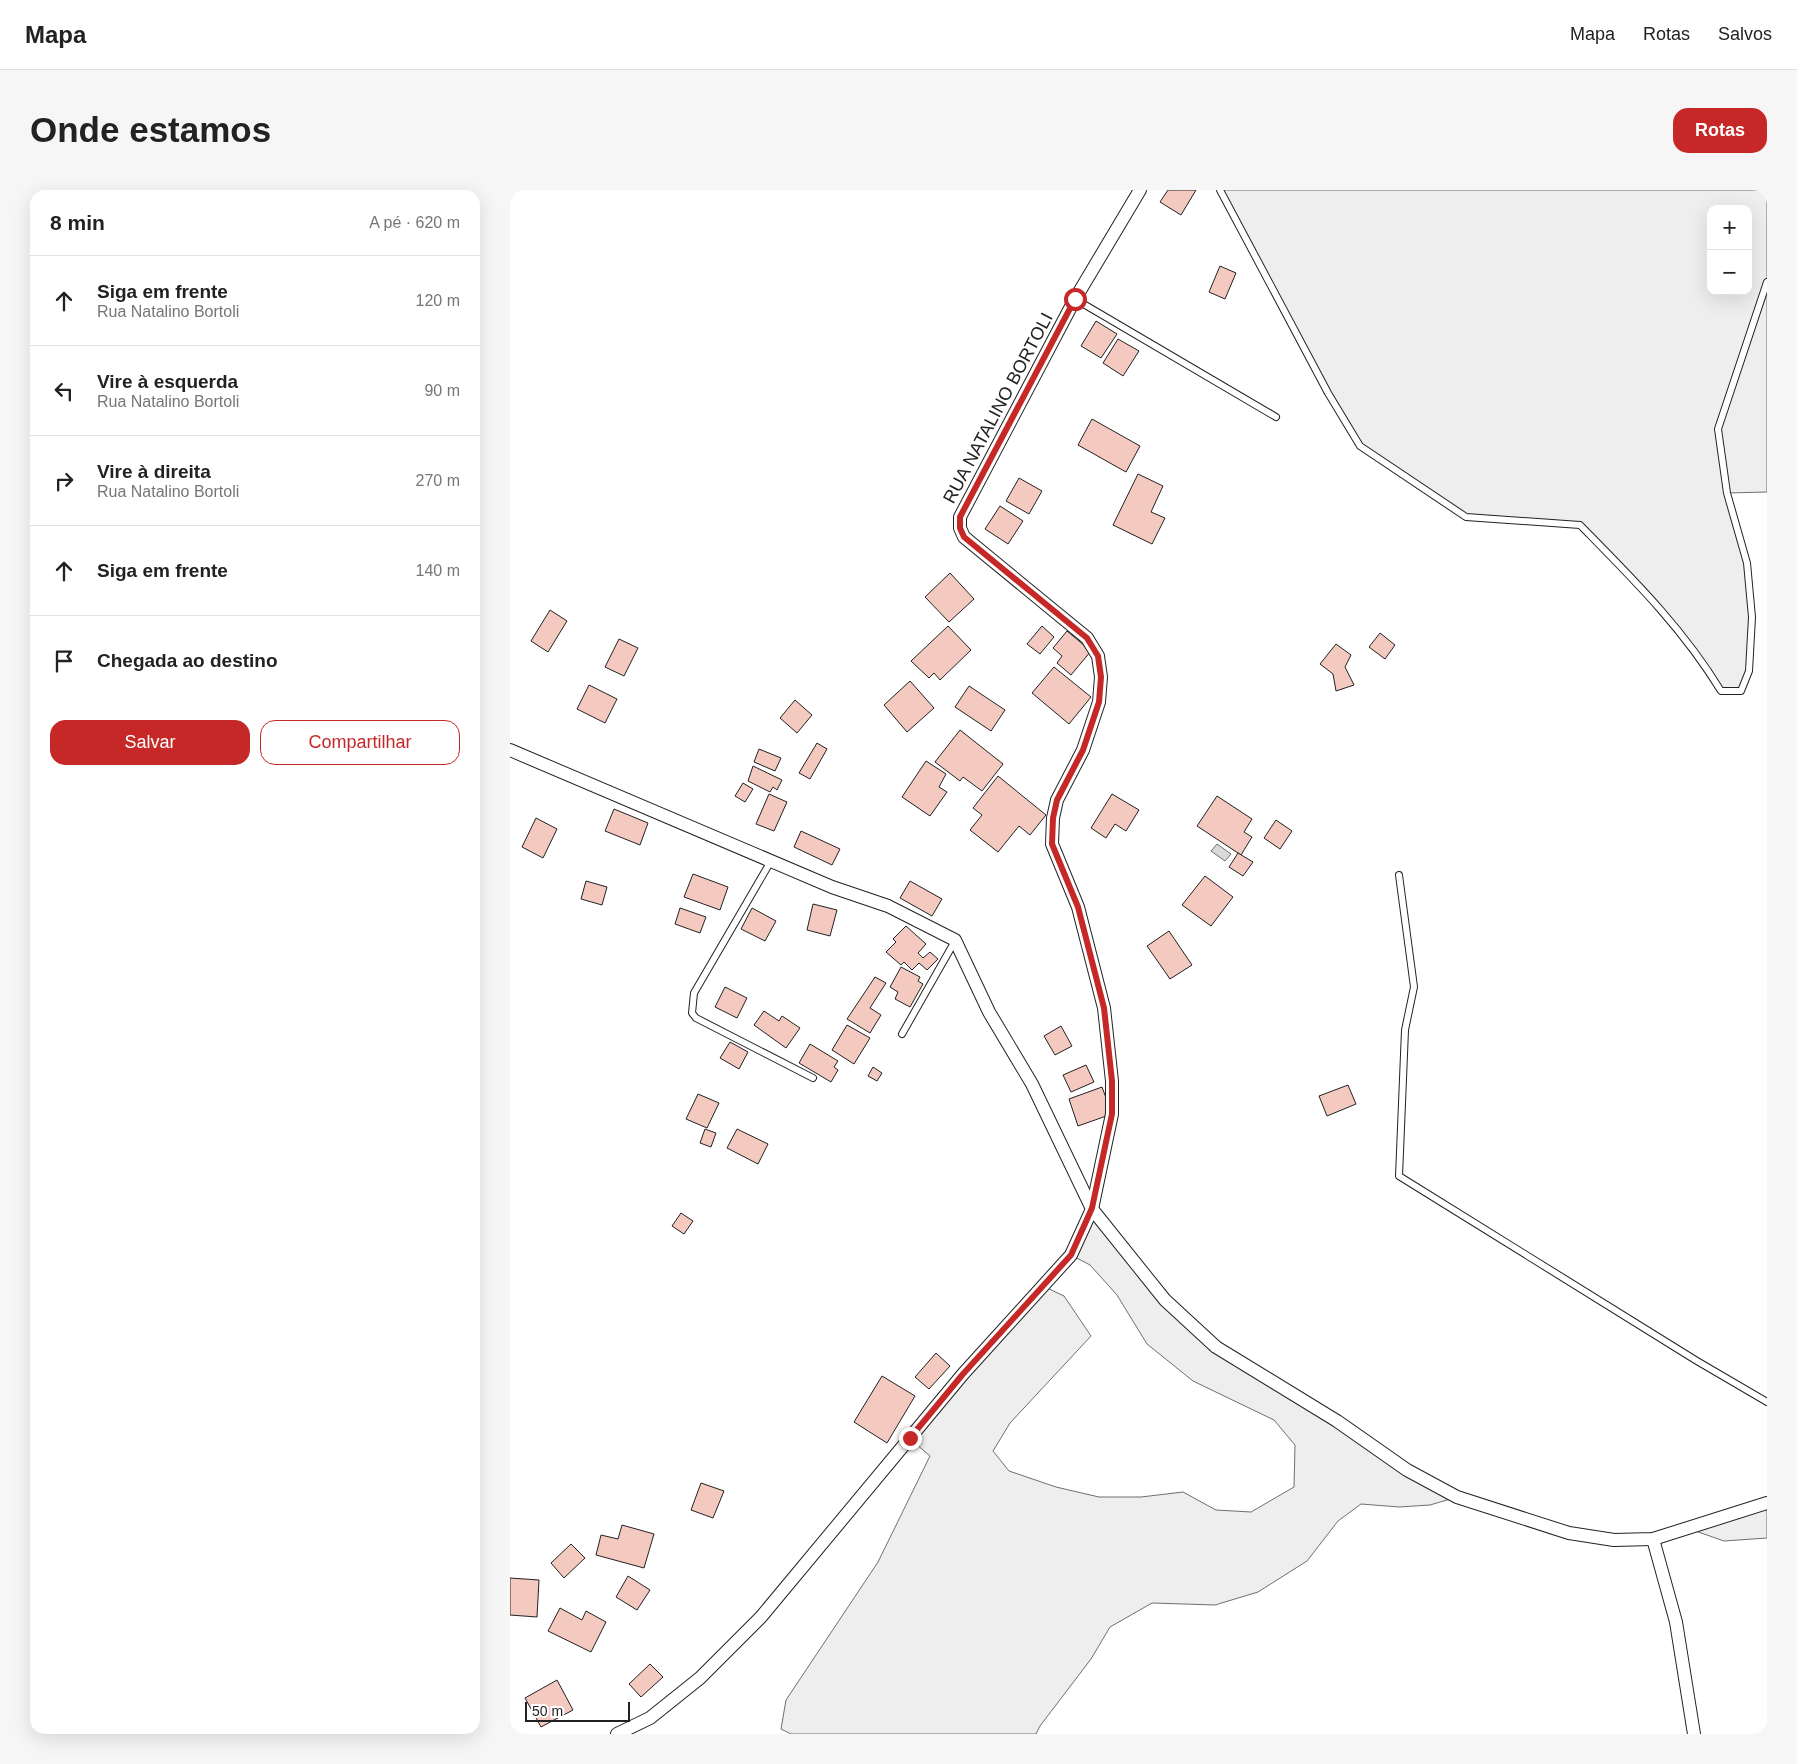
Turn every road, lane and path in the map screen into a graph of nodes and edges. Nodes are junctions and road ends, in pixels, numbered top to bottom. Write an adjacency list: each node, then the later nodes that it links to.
1 (1140, 190): 4 (street, RUA NATALINO BORTOLI)
2 (1220, 190): 3 (lane)
3 (1767, 282)
4 (1075, 299): 5 (lane); 12 (street, RUA NATALINO BORTOLI)
5 (1276, 417)
6 (510, 750): 7 (street)
7 (771, 861): 9 (street); 11 (lane)
8 (1399, 875): 13 (lane)
9 (955, 940): 10 (lane); 12 (street)
10 (902, 1034)
11 (813, 1078)
12 (1092, 1208): 15 (street); 16 (street, RUA NATALINO BORTOLI)
13 (1767, 1402)
14 (1767, 1503): 15 (street)
15 (1653, 1539): 17 (street)
16 (618, 1734)
17 (1694, 1734)

